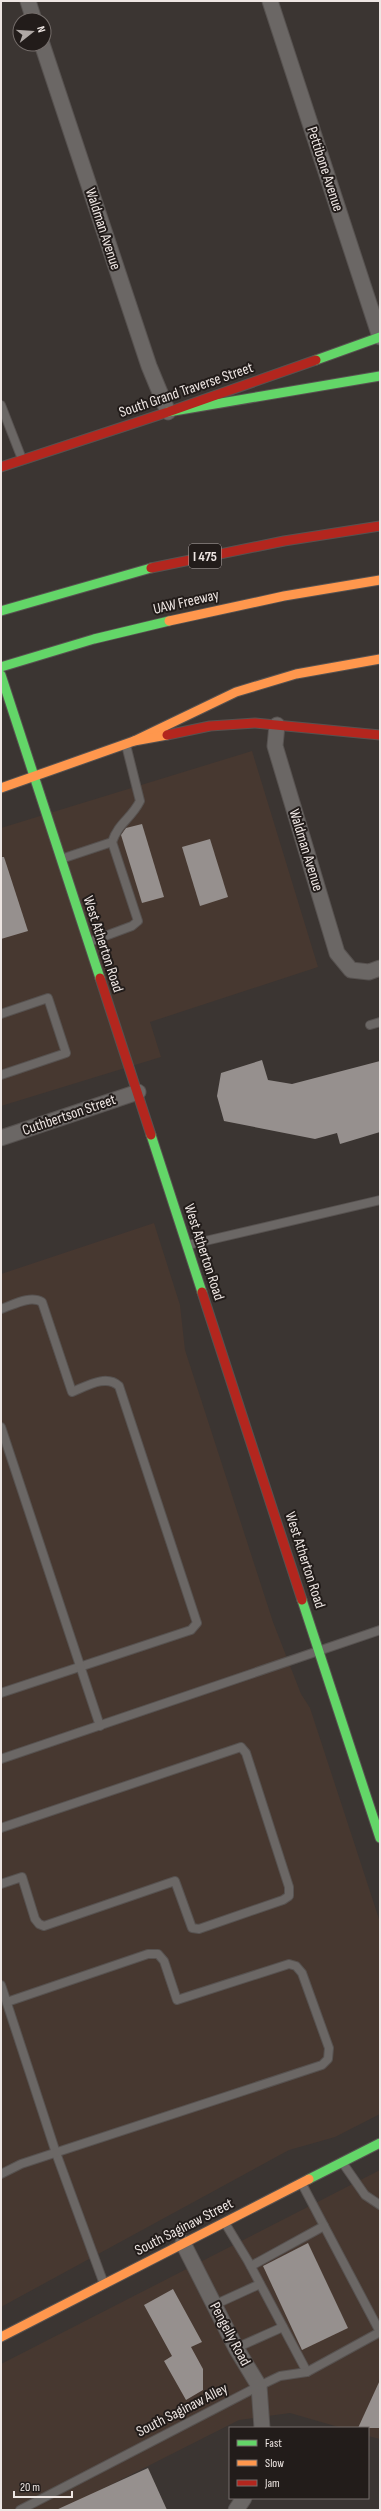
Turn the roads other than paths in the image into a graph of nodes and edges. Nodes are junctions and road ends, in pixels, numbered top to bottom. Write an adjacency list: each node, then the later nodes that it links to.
1 (28, 1): 3 (street)
2 (270, 1): 5 (street, Pettibone Avenue)
3 (31, 12)
4 (45, 52): 8 (street, Waldman Avenue)
5 (380, 337): 8 (main road, South Grand Traverse Street)
6 (380, 376): 8 (main road)
7 (1, 405): 9 (lane)
8 (168, 412): 9 (main road, South Grand Traverse Street)
9 (22, 460): 10 (main road, South Grand Traverse Street)
10 (1, 467)
11 (380, 526): 13 (main road, I 475)
12 (380, 580): 15 (main road, UAW Freeway)
13 (1, 611)
14 (380, 659): 19 (main road)
15 (1, 667)
16 (1, 675): 20 (main road, West Atherton Road)
17 (277, 725): 18 (main road); 19 (main road); 25 (street, Waldman Avenue)
18 (380, 735)
19 (130, 742): 20 (main road); 22 (lane)
20 (34, 776): 21 (main road); 23 (main road, West Atherton Road)
21 (1, 788)
22 (112, 842): 23 (lane); 24 (lane)
23 (61, 860): 24 (main road, West Atherton Road)
24 (88, 942): 30 (main road, West Atherton Road)
25 (380, 968)
26 (1, 1014): 29 (lane)
27 (380, 1022): 28 (lane)
28 (370, 1025)
29 (1, 1074)
30 (138, 1092): 31 (street, Cuthbertson Street); 33 (main road, West Atherton Road)
31 (1, 1138)
32 (380, 1200): 33 (lane)
33 (187, 1245): 37 (main road, West Atherton Road)
34 (1, 1309): 38 (lane)
35 (1, 1427): 38 (lane)
36 (380, 1630): 37 (lane)
37 (320, 1651): 40 (lane); 43 (main road, West Atherton Road)
38 (81, 1666): 39 (lane); 40 (lane)
39 (1, 1693)
40 (100, 1726): 41 (lane)
41 (1, 1759)
42 (1, 1828): 44 (lane)
43 (380, 1838)
44 (2, 1882)
45 (1, 1985): 46 (lane)
46 (7, 2002): 48 (lane); 48 (lane)
47 (380, 2142): 49 (main road, South Saginaw Street)
48 (56, 2153): 50 (lane); 57 (lane)
49 (341, 2162): 51 (main road, South Saginaw Street); 52 (lane)
50 (1, 2174)
51 (302, 2184): 53 (main road, South Saginaw Street); 54 (lane)
52 (380, 2205)
53 (224, 2223): 55 (main road, South Saginaw Street); 56 (lane)
54 (324, 2226): 56 (lane); 61 (lane)
55 (183, 2243): 57 (main road, South Saginaw Street); 59 (street, Pengelly Road)
56 (251, 2266): 58 (lane)
57 (104, 2284): 62 (main road, South Saginaw Street)
58 (260, 2284): 59 (lane); 60 (lane)
59 (214, 2305): 63 (street, Pengelly Road)
60 (283, 2327): 63 (lane); 64 (lane)
61 (380, 2332): 64 (lane, South Saginaw Alley)
62 (1, 2337)
63 (236, 2348): 65 (street, Pengelly Road)
64 (307, 2372): 65 (lane, South Saginaw Alley)
65 (259, 2386): 66 (street, Pengelly Road); 68 (lane, South Saginaw Alley)
66 (262, 2427)
67 (243, 2499): 69 (street)
68 (20, 2510)
69 (236, 2510)

